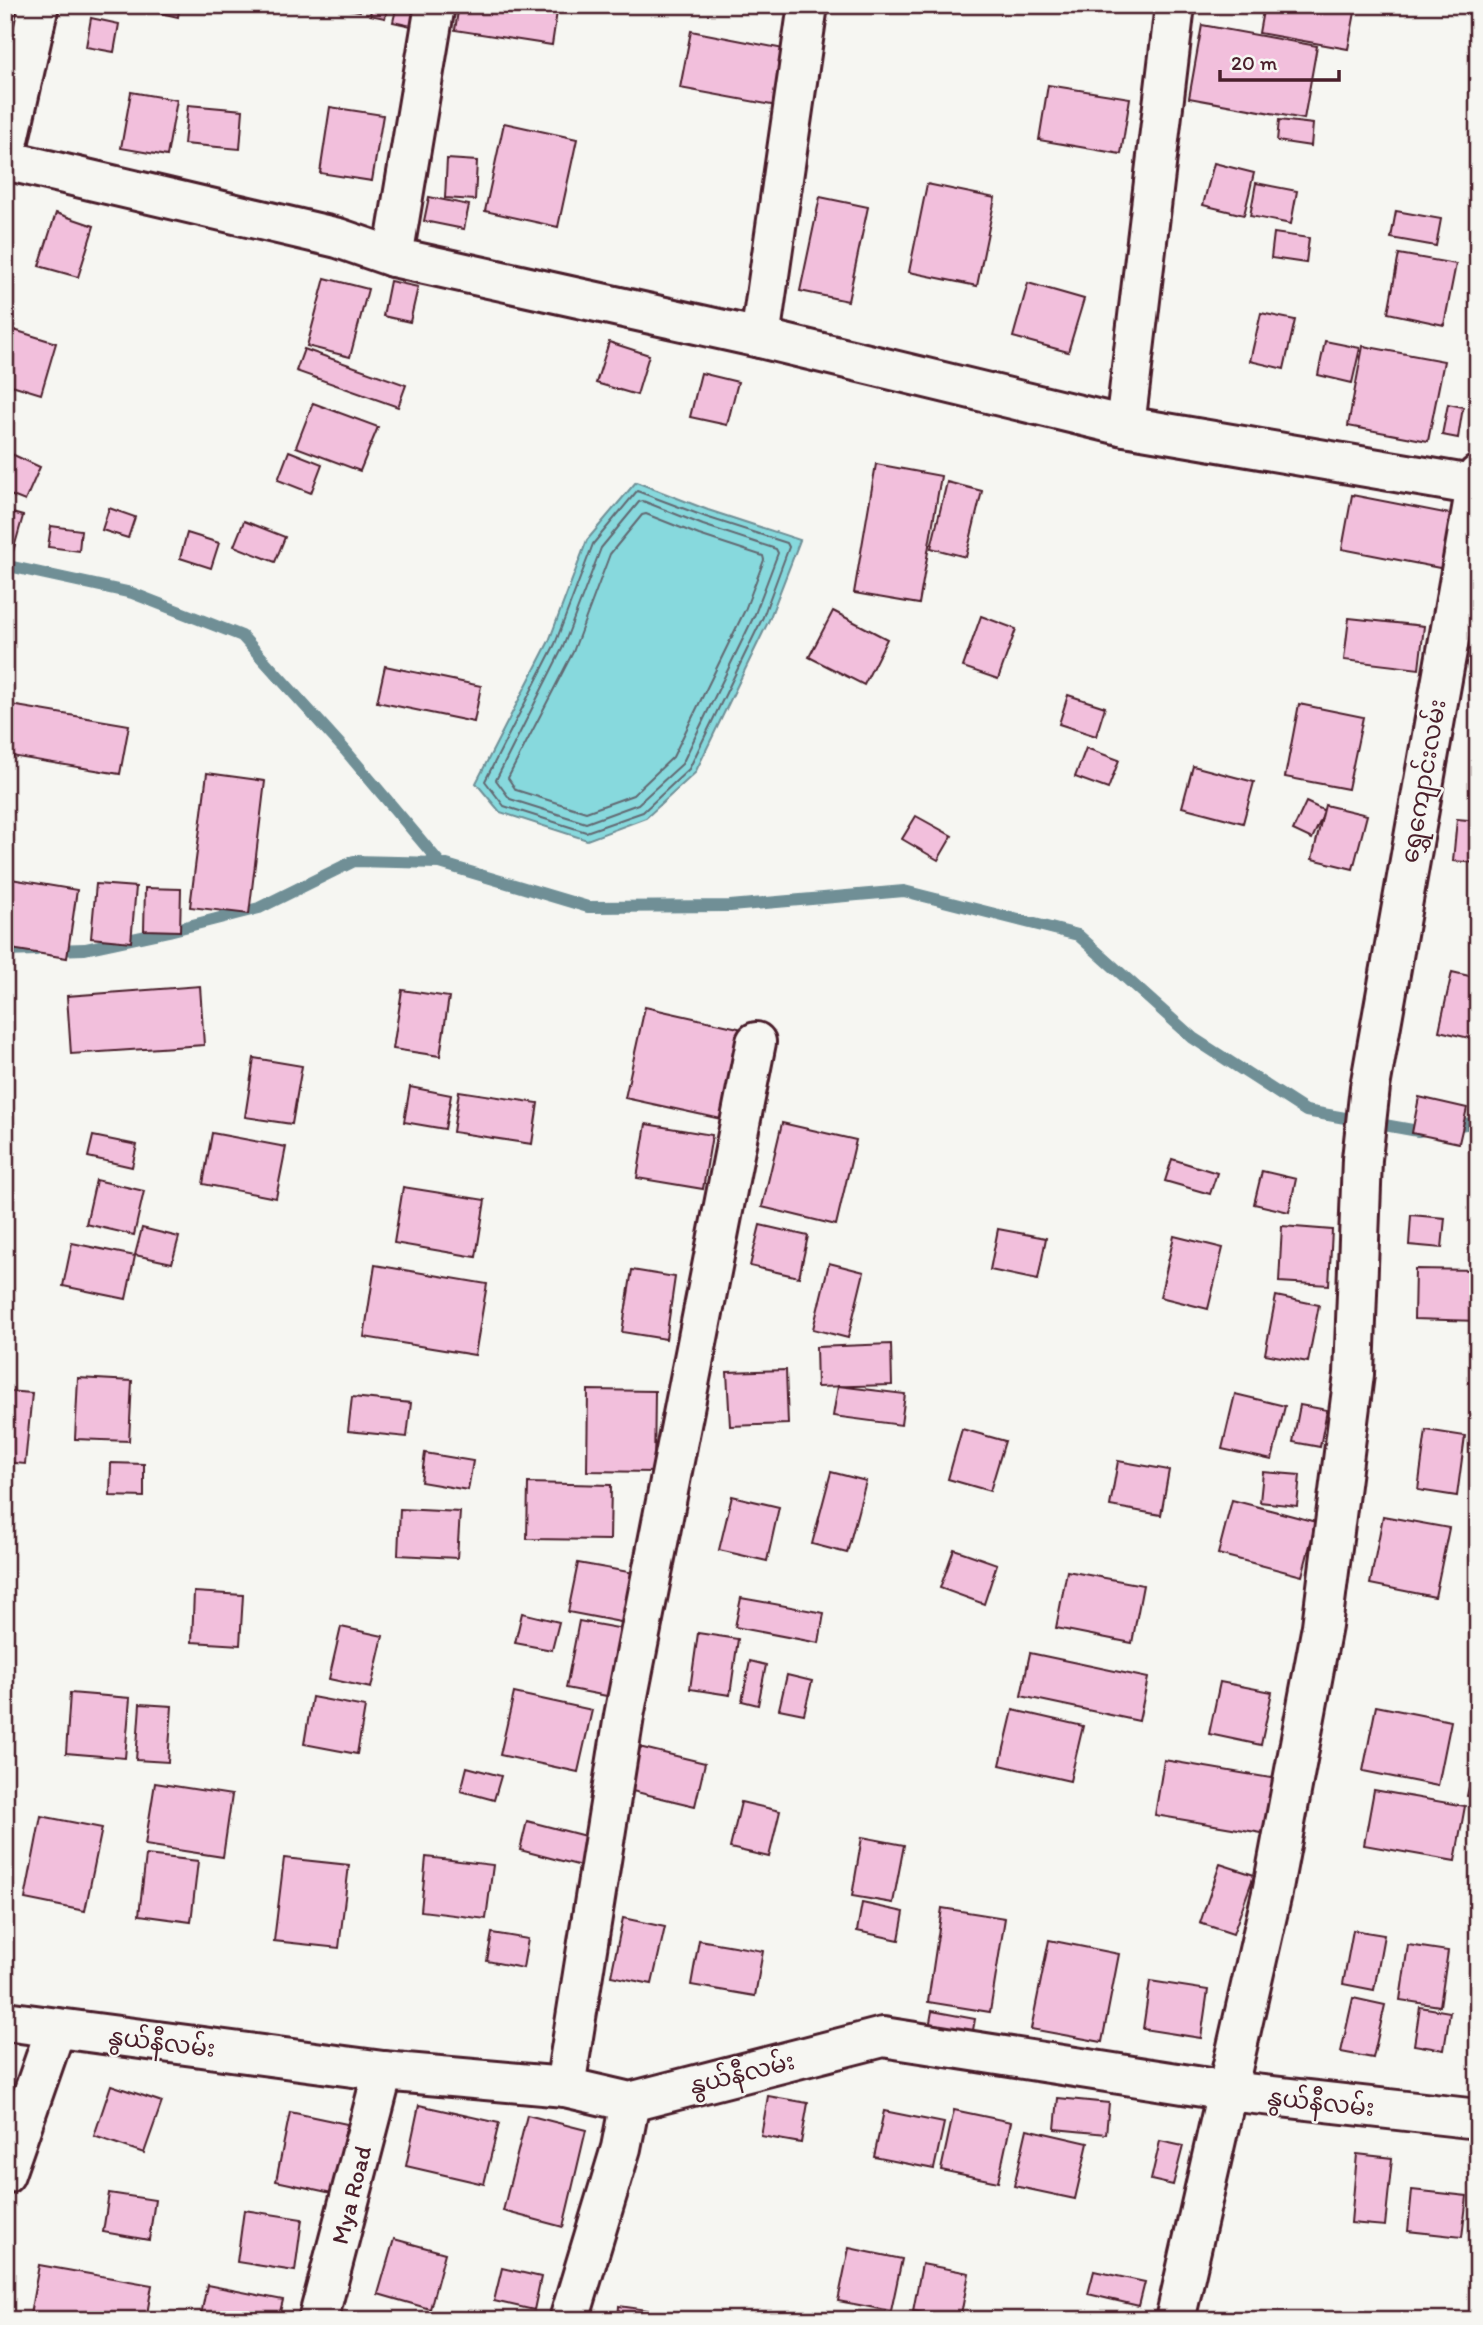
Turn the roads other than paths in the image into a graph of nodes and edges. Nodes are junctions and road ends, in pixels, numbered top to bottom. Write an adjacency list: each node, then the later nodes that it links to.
1 (39, 5): 5 (street)
2 (435, 5): 6 (street)
3 (808, 5): 7 (street)
4 (1175, 5): 8 (street)
5 (5, 159): 6 (street)
6 (393, 257): 7 (street)
7 (760, 338): 8 (street)
8 (1125, 426): 9 (street)
9 (1477, 482): 15 (street, ရွှေကျောင်းလမ်း)
10 (756, 1042): 14 (street)
11 (5, 2021): 12 (street, နွယ်နီလမ်း)
12 (56, 2028): 13 (street, နွယ်နီလမ်း); 18 (street)
13 (383, 2071): 14 (street, နွယ်နီလမ်း); 19 (street, Mya Road)
14 (565, 2087): 16 (street, နွယ်နီလမ်း)
15 (1228, 2091): 16 (street, နွယ်နီလမ်း); 17 (street, နွယ်နီလမ်း); 21 (street, ရွှေကျောင်းလမ်း)
16 (630, 2102): 20 (street)
17 (1478, 2119)
18 (5, 2174)
19 (318, 2320)
20 (569, 2320)
21 (1175, 2320)

